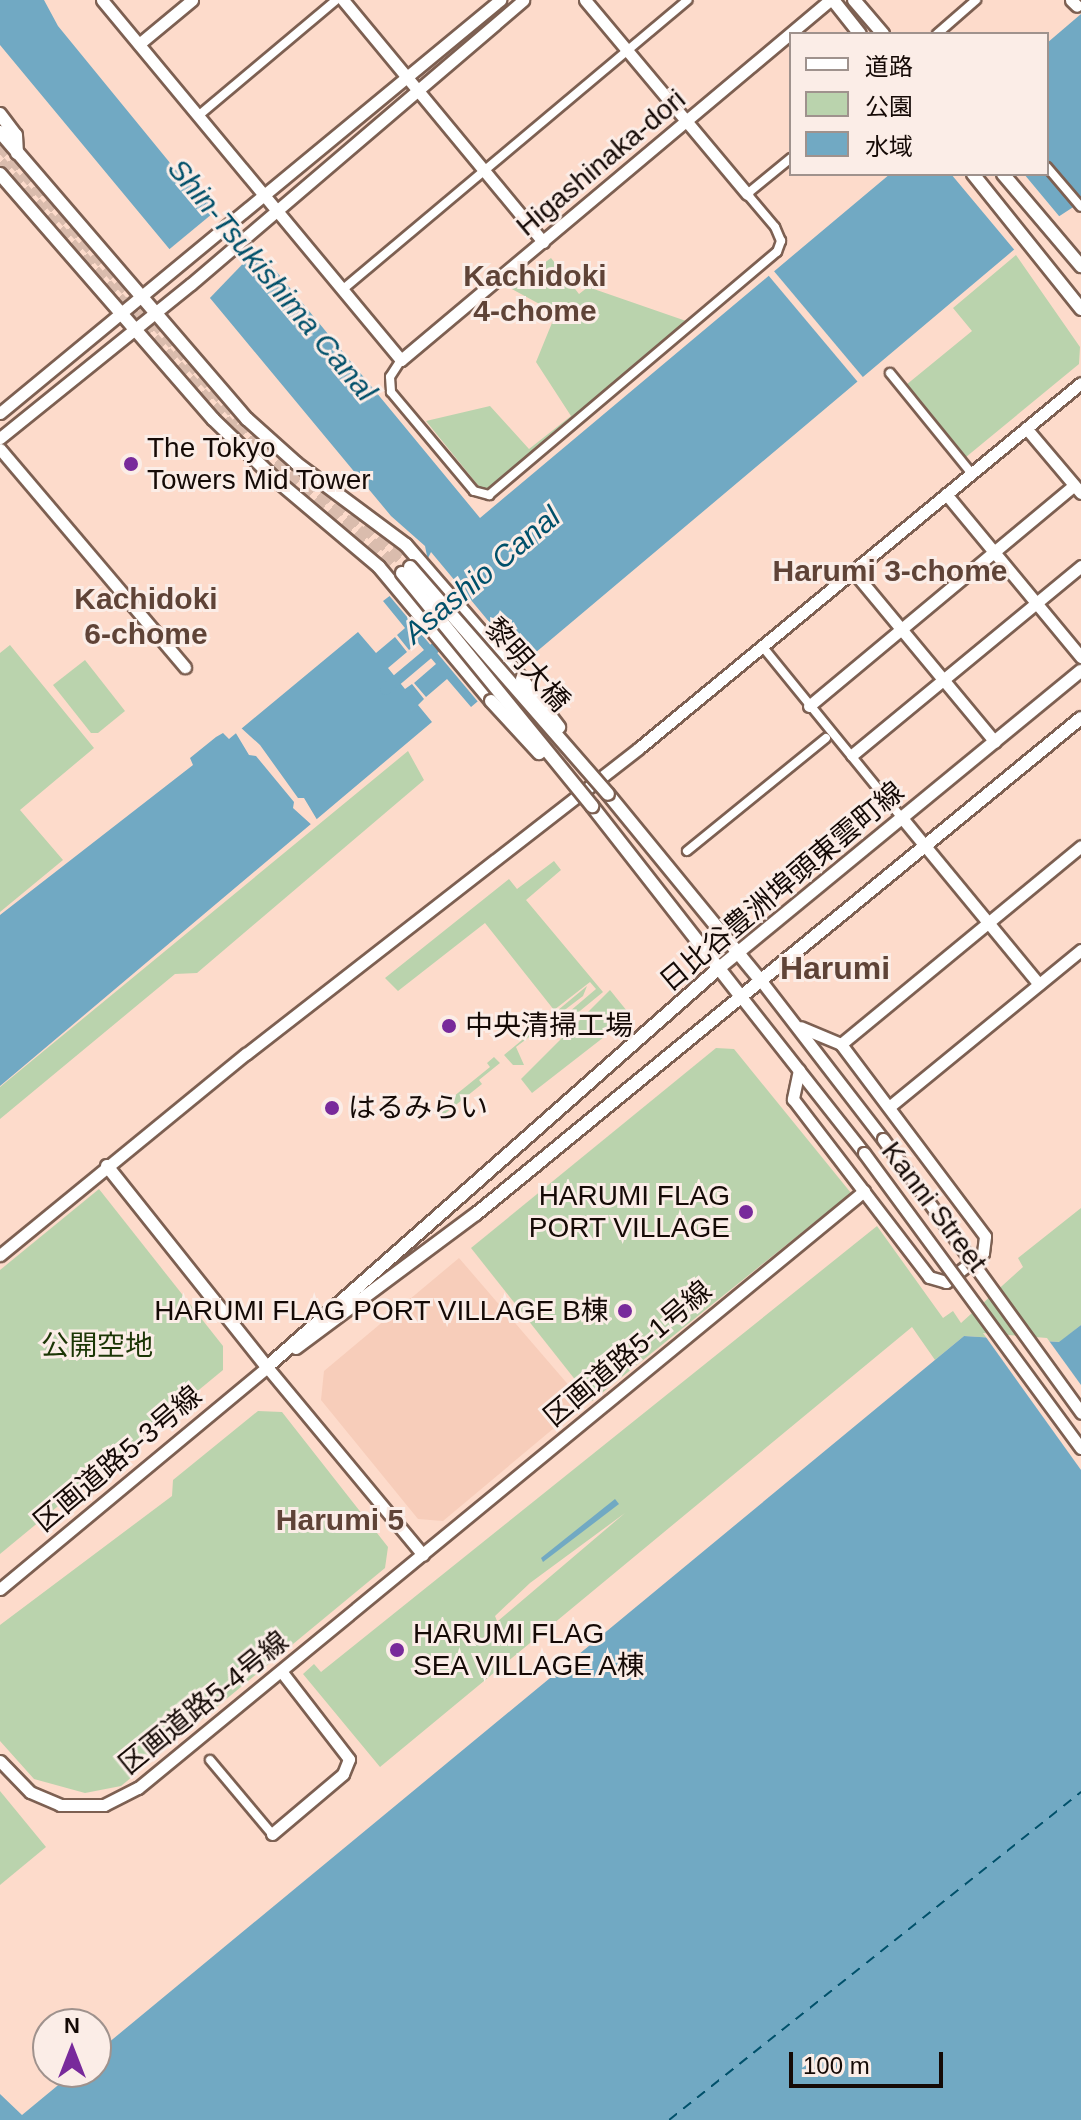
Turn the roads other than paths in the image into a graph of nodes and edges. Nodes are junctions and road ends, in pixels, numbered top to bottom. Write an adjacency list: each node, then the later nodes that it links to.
1 (102, 0): 17 (street)
2 (192, 0): 17 (street)
3 (336, 0): 22 (street)
4 (343, 0): 19 (street)
5 (500, 0): 19 (street)
6 (523, 0): 20 (street)
7 (585, 0): 18 (street)
8 (687, 0): 18 (street)
9 (832, 0): 12 (street, Higashinaka-dori); 13 (main road)
10 (854, 0): 14 (main road)
11 (976, 0): 15 (street)
12 (794, 32)
13 (858, 32)
14 (881, 32)
15 (939, 32)
16 (789, 36): 23 (street, Higashinaka-dori)
17 (139, 44): 22 (street)
18 (627, 51): 23 (street); 28 (street)
19 (407, 78): 20 (street); 34 (street)
20 (417, 89): 28 (street); 36 (street)
21 (0, 114): 25 (main road)
22 (198, 116): 34 (street)
23 (687, 122): 33 (street); 38 (street, Higashinaka-dori)
24 (0, 132): 25 (main road)
25 (17, 154): 40 (main road)
26 (789, 160): 33 (street)
27 (1049, 169): 35 (street)
28 (485, 171): 38 (street); 42 (street)
29 (0, 174): 37 (main road)
30 (975, 176): 44 (main road)
31 (1005, 176): 39 (main road)
32 (0, 180): 37 (main road)
33 (747, 194): 48 (street)
34 (264, 196): 36 (street); 43 (street)
35 (1081, 207)
36 (275, 210): 42 (street); 46 (street)
37 (39, 219): 41 (main road)
38 (543, 242): 48 (street, Higashinaka-dori)
39 (1081, 266)
40 (117, 268): 41 (main road); 43 (main road)
41 (98, 284): 45 (main road)
42 (342, 290): 48 (street)
43 (141, 295): 45 (street); 46 (main road)
44 (1081, 309)
45 (124, 313): 47 (main road); 51 (street)
46 (156, 313): 47 (street); 52 (main road)
47 (135, 326): 54 (street); 55 (main road)
48 (401, 360)
49 (890, 373): 57 (street)
50 (1081, 383): 53 (street)
51 (0, 413)
52 (255, 427): 55 (main road); 75 (main road, bridge)
53 (1026, 428): 57 (street); 58 (street)
54 (0, 438)
55 (236, 444): 76 (main road, bridge)
56 (0, 449): 67 (street)
57 (972, 474): 59 (street)
58 (1077, 489): 60 (street)
59 (946, 494): 60 (street); 62 (street)
60 (994, 553): 63 (street); 64 (street)
61 (1081, 566): 63 (street)
62 (853, 571): 64 (street); 65 (street)
63 (1036, 603): 66 (street); 69 (street)
64 (902, 630): 69 (street); 70 (street)
65 (762, 646): 70 (street); 92 (street)
66 (1081, 657)
67 (185, 667)
68 (1081, 671): 73 (main road, 日比谷豊洲埠頭東雲町線)
69 (944, 680): 73 (street); 74 (street)
70 (809, 706): 74 (street)
71 (1081, 718): 78 (main road, 日比谷豊洲埠頭東雲町線)
72 (826, 738): 80 (street)
73 (995, 742): 77 (main road, 日比谷豊洲埠頭東雲町線)
74 (852, 755): 77 (street)
75 (608, 794): 76 (main road, 黎明大橋, bridge); 83 (main road)
76 (592, 806): 84 (main road)
77 (902, 818): 78 (street); 83 (main road, 日比谷豊洲埠頭東雲町線)
78 (925, 846): 81 (street); 85 (main road, 日比谷豊洲埠頭東雲町線)
79 (1081, 846): 81 (street)
80 (687, 851)
81 (988, 922): 86 (street); 89 (street)
82 (1081, 950): 86 (street)
83 (739, 952): 84 (main road, 日比谷豊洲埠頭東雲町線); 85 (main road)
84 (719, 968): 87 (main road); 95 (main road, 日比谷豊洲埠頭東雲町線)
85 (762, 982): 87 (main road, 日比谷豊洲埠頭東雲町線); 88 (street, Kanni Street)
86 (1039, 984): 91 (street)
87 (742, 998): 90 (street, Kanni Street); 93 (main road, 日比谷豊洲埠頭東雲町線)
88 (800, 1027): 89 (street); 98 (street, Kanni Street, bridge)
89 (841, 1044): 91 (street)
90 (799, 1070): 94 (street); 99 (street, Kanni Street, bridge)
91 (889, 1107): 94 (street)
92 (107, 1166): 96 (street); 97 (main road)
93 (518, 1180): 95 (main road); 97 (main road, 日比谷豊洲埠頭東雲町線)
94 (864, 1191): 100 (street, 区画道路5-1号線)
95 (461, 1197): 97 (main road, 日比谷豊洲埠頭東雲町線)
96 (0, 1255)
97 (267, 1367): 100 (street); 101 (street, 区画道路5-3号線)
98 (1081, 1413)
99 (1081, 1448)
100 (423, 1555): 102 (street, 区画道路5-4号線)
101 (0, 1589)
102 (281, 1671): 104 (street, 区画道路5-4号線); 105 (street)
103 (210, 1760): 105 (street)
104 (0, 1761)
105 (272, 1834)

